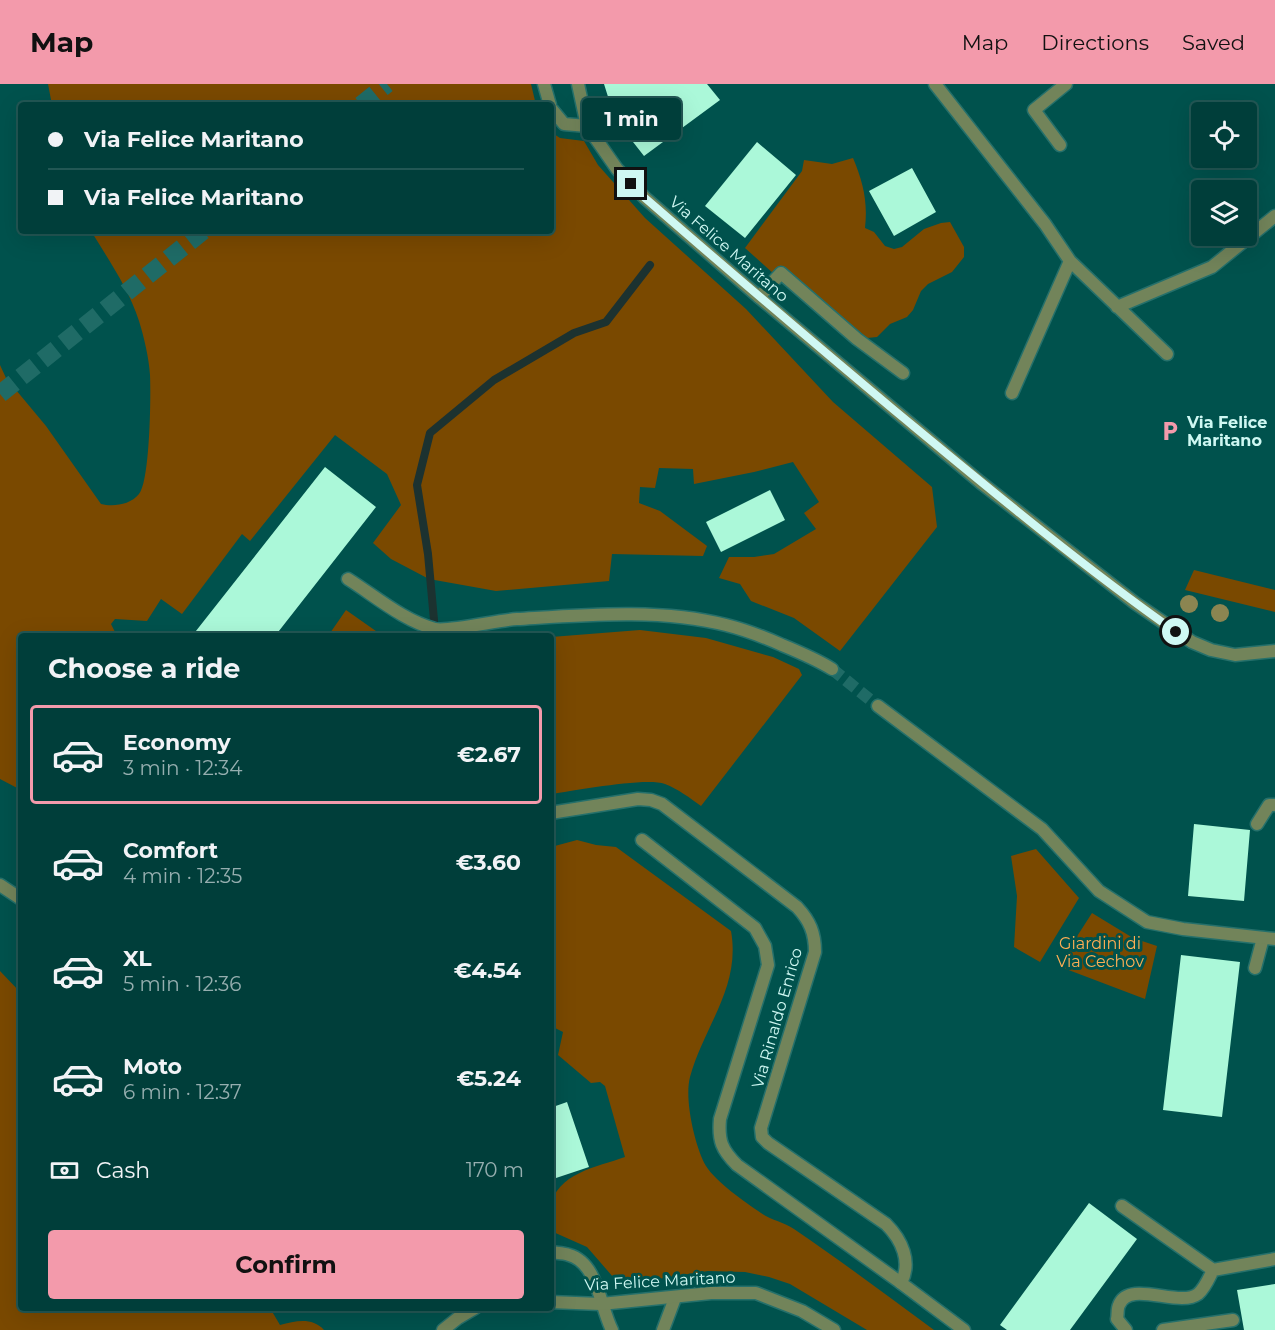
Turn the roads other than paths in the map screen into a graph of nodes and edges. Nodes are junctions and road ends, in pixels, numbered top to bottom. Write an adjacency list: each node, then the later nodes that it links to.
1 (544, 84): 5 (street)
2 (578, 84): 7 (street, Via Felice Maritano)
3 (936, 84): 10 (street)
4 (1066, 84): 8 (street)
5 (549, 102)
6 (554, 111): 7 (street)
7 (587, 126): 11 (street, Via Felice Maritano)
8 (1060, 145)
9 (1275, 216): 12 (street)
10 (1070, 261): 12 (street); 15 (street)
11 (759, 297): 14 (street); 17 (street, Via Felice Maritano)
12 (1117, 307): 13 (street)
13 (1167, 354)
14 (903, 373)
15 (1012, 393)
16 (348, 579): 18 (street)
17 (1275, 651)
18 (832, 669)
19 (878, 706): 26 (street)
20 (1275, 805): 22 (street)
21 (554, 812): 32 (street, Via Rinaldo Enrico)
22 (1257, 824)
23 (642, 840): 32 (street, Via Rinaldo Enrico)
24 (0, 885): 25 (street)
25 (18, 897)
26 (1269, 938): 27 (street)
27 (1255, 968)
28 (1122, 1206): 31 (street)
29 (554, 1253): 35 (street)
30 (1275, 1259): 31 (street)
31 (1213, 1270): 43 (street)
32 (901, 1283): 42 (street, Via Rinaldo Enrico)
33 (675, 1298): 35 (street, Via Felice Maritano); 40 (street); 41 (street, Via Felice Maritano)
34 (554, 1302): 35 (street, Via Felice Maritano)
35 (601, 1304): 39 (street)
36 (470, 1311): 38 (street)
37 (1233, 1320): 44 (street)
38 (443, 1330)
39 (612, 1330)
40 (663, 1330)
41 (834, 1330)
42 (964, 1330)
43 (1126, 1330)
44 (1163, 1330)

